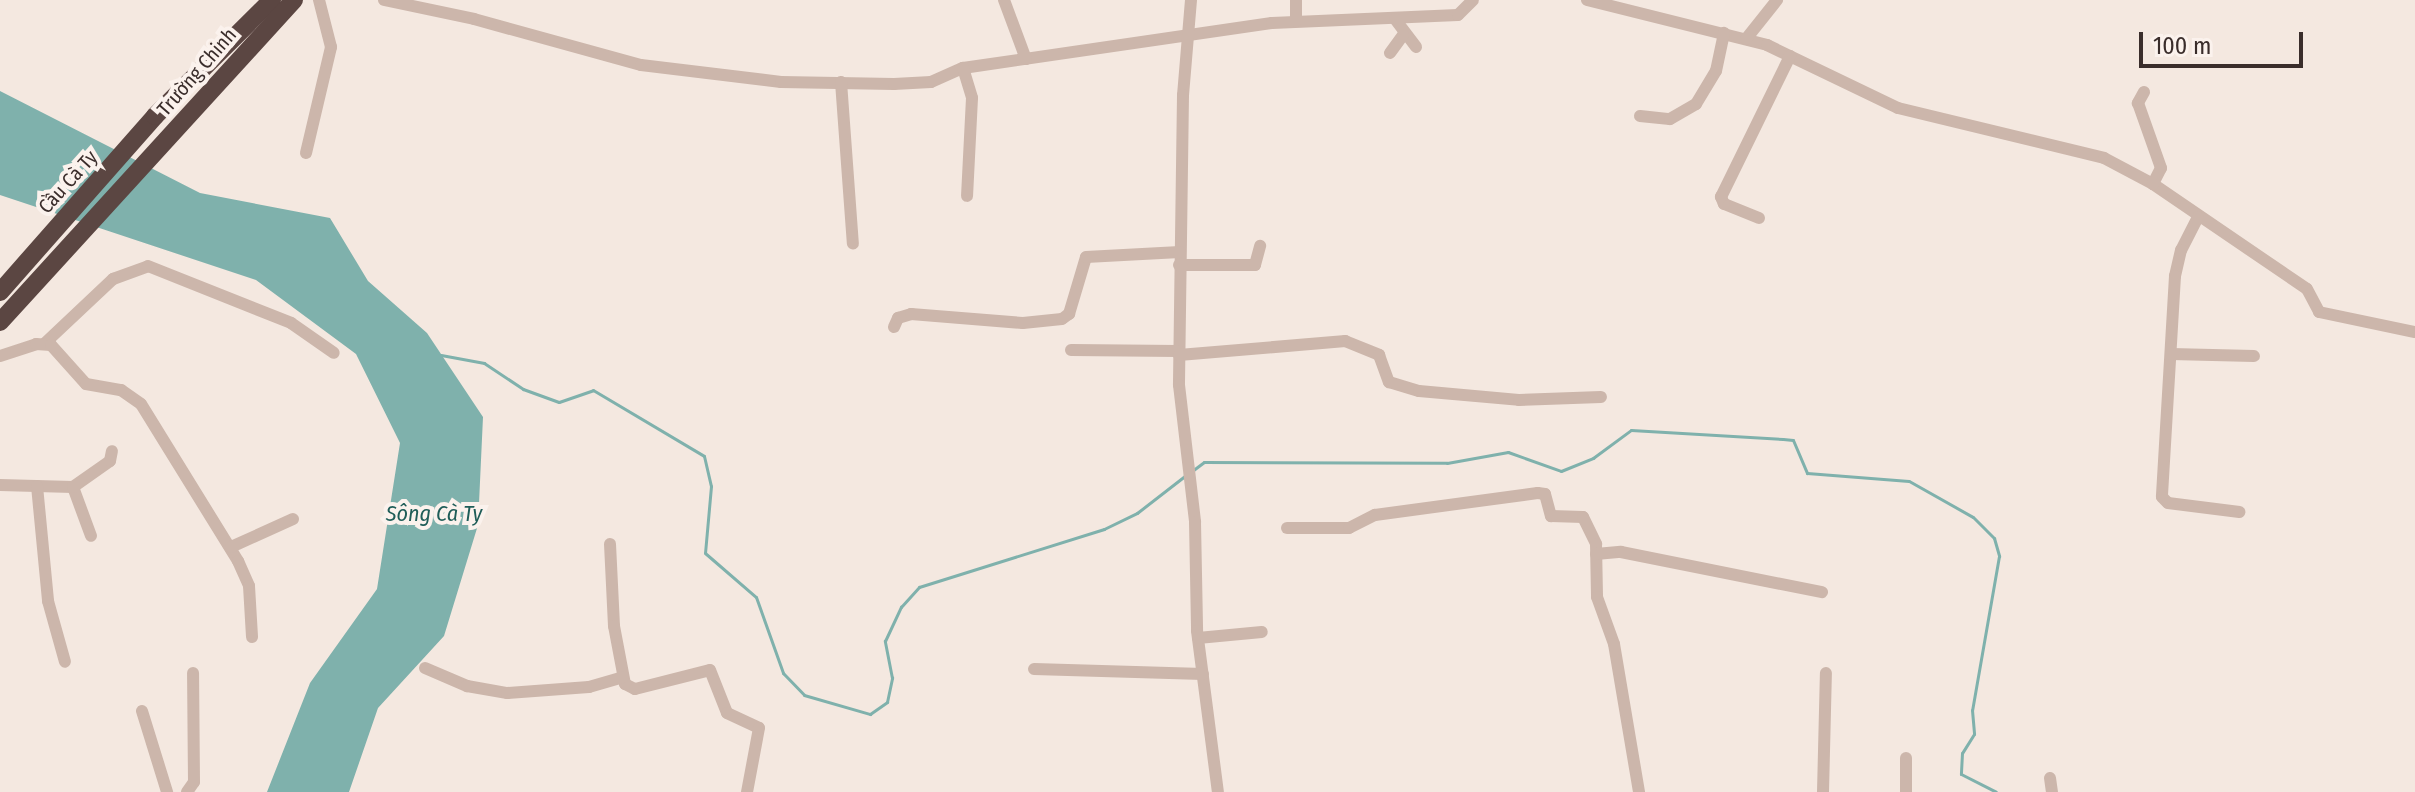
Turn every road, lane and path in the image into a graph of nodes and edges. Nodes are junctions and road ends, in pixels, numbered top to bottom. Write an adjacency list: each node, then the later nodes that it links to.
1 (272, 0): 24 (highway, Trường Chinh)
2 (294, 0): 35 (highway, Trường Chinh)
3 (319, 0): 26 (street)
4 (384, 0): 22 (street)
5 (1004, 0): 20 (street)
6 (1191, 0): 14 (street)
7 (1296, 0): 12 (street)
8 (1473, 0): 11 (street)
9 (1587, 0): 13 (street)
10 (1777, 0): 16 (street)
11 (1395, 19): 12 (street); 15 (street)
12 (1296, 21): 14 (street)
13 (1724, 33): 16 (street); 25 (street)
14 (1186, 35): 20 (street); 33 (street)
15 (1403, 35): 17 (street); 18 (street)
16 (1746, 39): 19 (street)
17 (1416, 47)
18 (1390, 53)
19 (1790, 56): 27 (street); 30 (street)
20 (1026, 59): 21 (street)
21 (963, 68): 22 (street); 28 (street)
22 (841, 82): 31 (street)
23 (2144, 92): 27 (street)
24 (155, 116): 34 (highway, Cầu Cà Ty)
25 (1640, 116)
26 (306, 153)
27 (2153, 184): 29 (street)
28 (967, 196)
29 (2198, 217): 37 (street); 42 (street)
30 (1759, 218)
31 (853, 244)
32 (1260, 246): 33 (street)
33 (1180, 258): 36 (street); 41 (street)
34 (0, 292)
35 (0, 322)
36 (894, 327)
37 (2415, 332)
38 (44, 344): 40 (street); 43 (street); 55 (street)
39 (1071, 350): 41 (street)
40 (334, 353)
41 (1178, 353): 45 (street); 60 (street)
42 (2171, 354): 44 (street); 50 (street)
43 (0, 356)
44 (2254, 356)
45 (1601, 397)
46 (112, 451): 49 (street)
47 (0, 485): 48 (street)
48 (37, 486): 49 (street); 61 (street)
49 (73, 487): 53 (street)
50 (2239, 512)
51 (293, 519): 55 (street)
52 (1287, 528): 56 (street)
53 (91, 536)
54 (610, 544): 67 (street)
55 (231, 547): 59 (street)
56 (1596, 554): 57 (street); 75 (street)
57 (1822, 592)
58 (1262, 632): 60 (street)
59 (252, 637)
60 (1198, 638): 66 (street)
61 (65, 662)
62 (425, 668): 67 (street)
63 (1034, 669): 66 (street)
64 (193, 673): 72 (street)
65 (1826, 673): 76 (street)
66 (1203, 674): 74 (street)
67 (623, 677): 73 (street)
68 (142, 711): 71 (street)
69 (1906, 758): 77 (street)
70 (2050, 778): 78 (street)
71 (167, 792)
72 (187, 792)
73 (747, 792)
74 (1218, 792)
75 (1639, 792)
76 (1823, 792)
77 (1906, 792)
78 (2052, 792)

